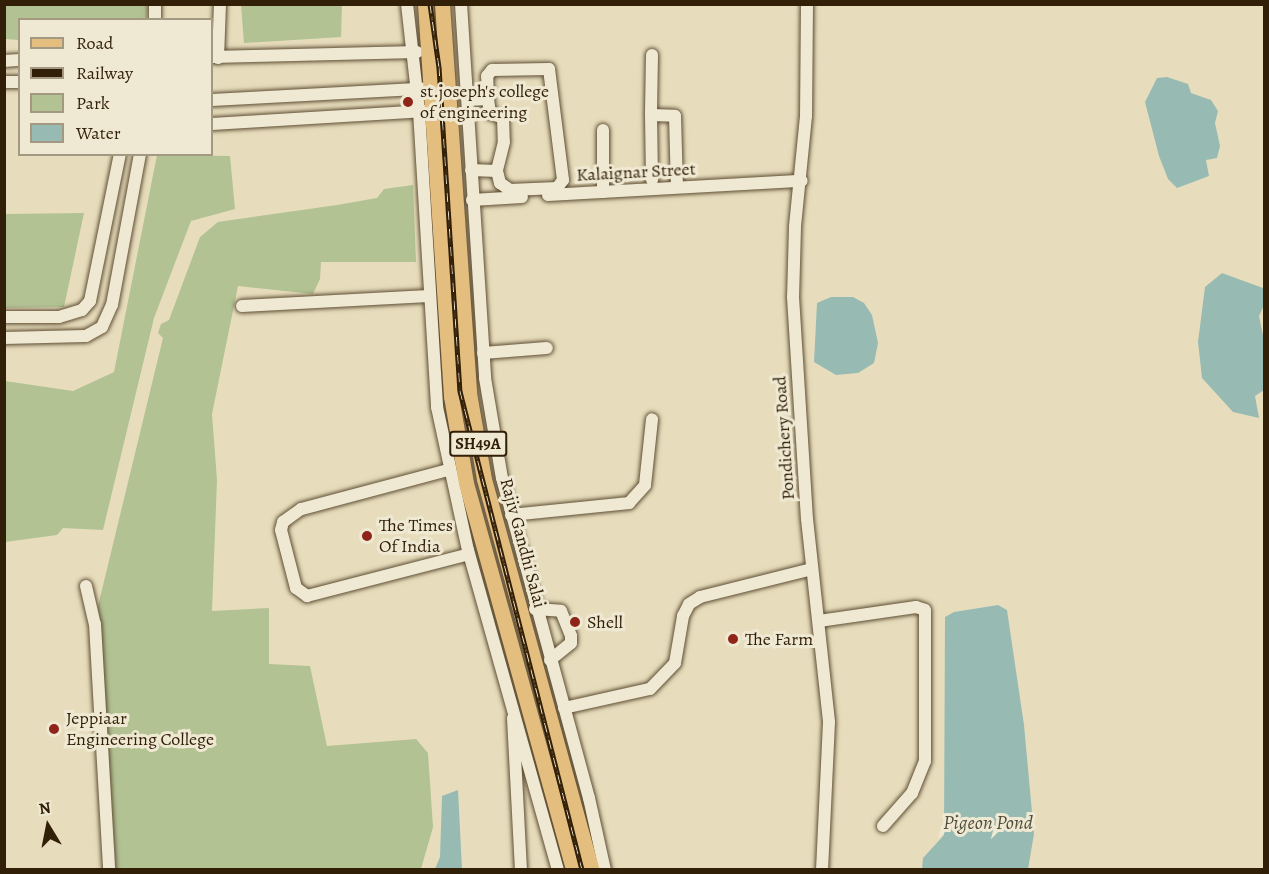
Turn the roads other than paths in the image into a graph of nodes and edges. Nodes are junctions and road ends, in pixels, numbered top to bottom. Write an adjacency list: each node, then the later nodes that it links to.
1 (220, 4): 10 (street)
2 (407, 4): 8 (street)
3 (424, 4): 7 (main road, SH49A)
4 (442, 4): 11 (main road, Rajiv Gandhi Salai / SH49A)
5 (461, 4): 16 (street)
6 (807, 4): 30 (street, Pondichery Road)
7 (429, 51): 8 (street); 12 (main road, SH49A)
8 (411, 52): 10 (street); 12 (street)
9 (652, 55): 19 (street)
10 (214, 58)
11 (449, 87): 12 (street); 17 (main road, Rajiv Gandhi Salai / SH49A)
12 (424, 89): 13 (street); 18 (main road, SH49A)
13 (291, 96): 15 (street); 20 (street)
14 (488, 99): 16 (street); 28 (street); 28 (street)
15 (213, 100)
16 (468, 100): 27 (street)
17 (451, 109): 18 (street); 23 (main road, Rajiv Gandhi Salai / SH49A)
18 (426, 111): 20 (street); 26 (main road, SH49A); 34 (street)
19 (651, 115): 29 (street); 31 (street)
20 (293, 118): 21 (street)
21 (213, 124)
22 (603, 130): 32 (street)
23 (454, 155): 26 (main road); 57 (main road, Rajiv Gandhi Salai / SH49A)
24 (120, 156): 36 (street)
25 (140, 156): 37 (street)
26 (435, 156): 51 (main road, SH49A)
27 (471, 170): 28 (street); 33 (street)
28 (497, 171)
29 (652, 180)
30 (802, 181): 31 (street, Kalaignar Street); 44 (street, Pondichery Road)
31 (678, 187): 32 (street, Kalaignar Street)
32 (603, 192): 33 (street, Kalaignar Street)
33 (472, 200): 39 (street)
34 (429, 296): 35 (street); 41 (street)
35 (242, 306)
36 (4, 318)
37 (4, 338)
38 (547, 348): 39 (street)
39 (483, 353): 42 (street)
40 (652, 419): 42 (street)
41 (448, 470): 43 (street); 43 (street)
42 (511, 515): 46 (street)
43 (469, 554): 49 (street)
44 (812, 569): 47 (street, Pondichery Road); 50 (street)
45 (86, 586): 53 (street)
46 (535, 609): 48 (street); 48 (street)
47 (819, 621): 52 (street); 59 (street, Pondichery Road)
48 (550, 660): 50 (street)
49 (511, 696): 51 (street); 54 (street)
50 (564, 708): 58 (street)
51 (539, 772): 55 (street); 56 (main road, SH49A)
52 (883, 826)
53 (109, 870)
54 (521, 870)
55 (558, 870)
56 (573, 870)
57 (592, 870)
58 (605, 870)
59 (822, 870)

